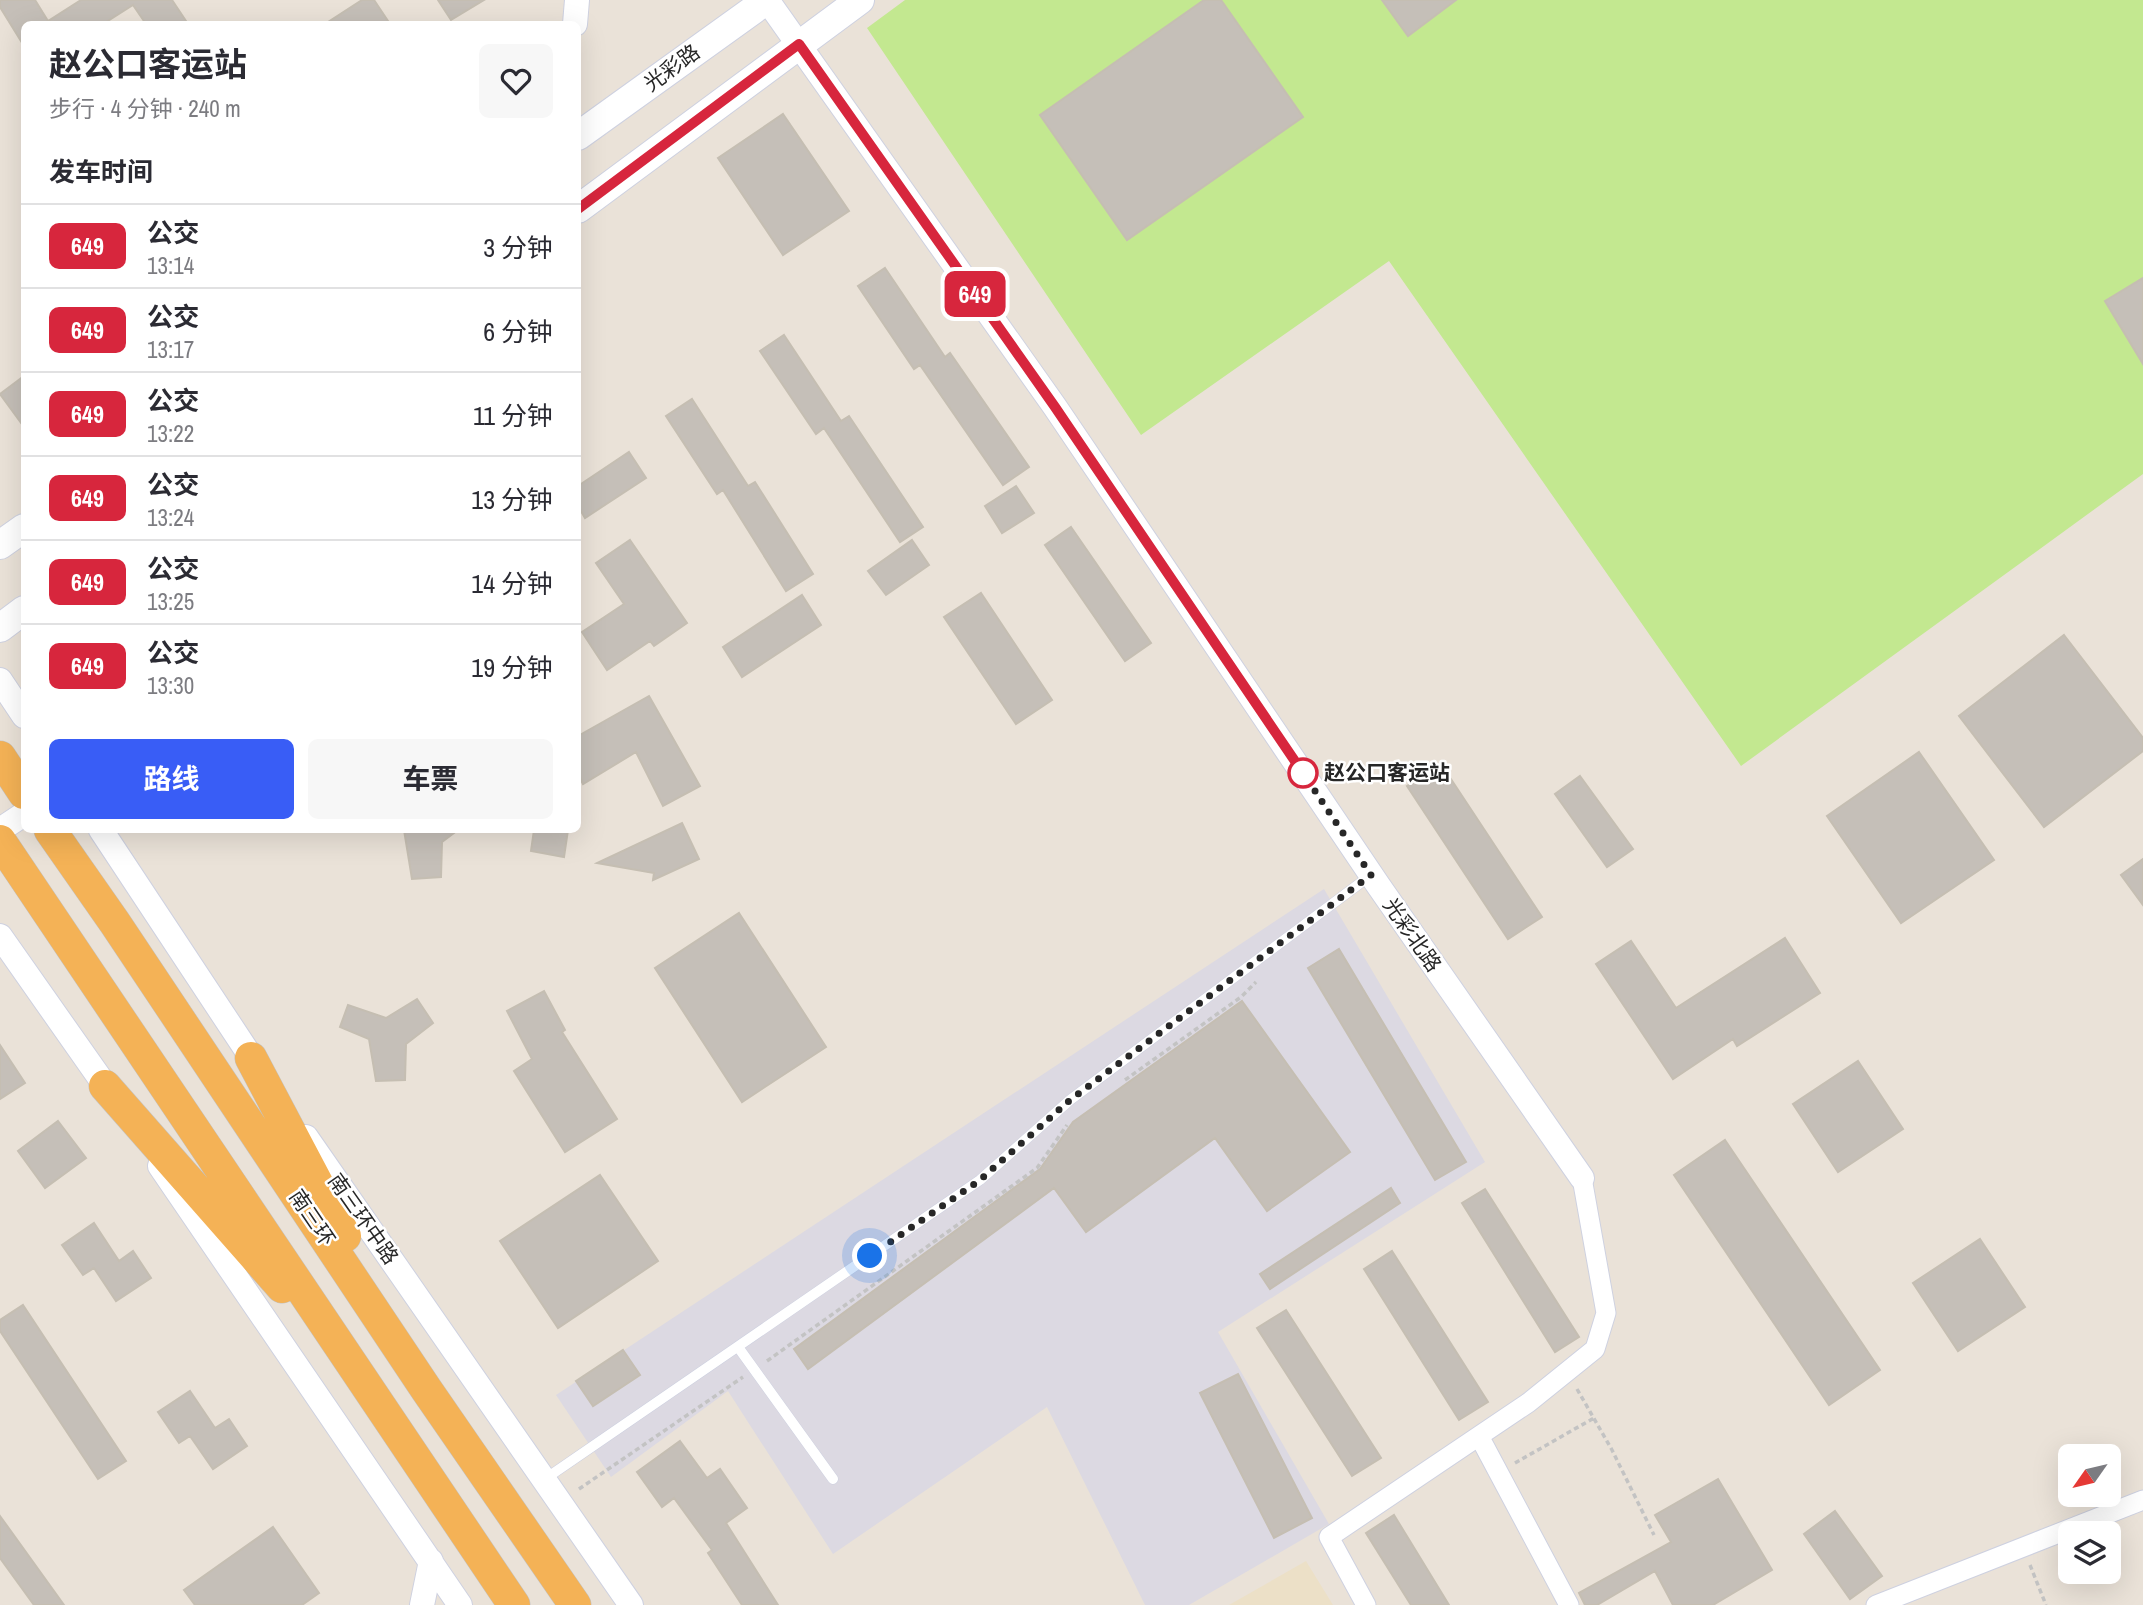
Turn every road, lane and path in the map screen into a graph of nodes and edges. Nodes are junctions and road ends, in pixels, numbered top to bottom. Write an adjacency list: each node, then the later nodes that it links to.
1 (577, 0): 4 (street)
2 (767, 0): 5 (street, 光彩北路); 6 (main road, 光彩路)
3 (860, 0): 5 (main road)
4 (575, 21)
5 (799, 44): 7 (main road); 21 (street, 光彩北路)
6 (581, 134)
7 (581, 207)
8 (21, 529): 9 (main road)
9 (0, 545)
10 (21, 612): 11 (main road)
11 (0, 628)
12 (0, 681): 13 (street)
13 (21, 712)
14 (0, 757): 15 (highway)
15 (21, 788)
16 (21, 816): 17 (street)
17 (0, 830)
18 (52, 833): 29 (highway, 南三环)
19 (103, 833): 23 (street, 南三环中路)
20 (0, 841): 28 (highway)
21 (1371, 875): 25 (street, 光彩北路); 26 (lane)
22 (0, 936): 24 (street)
23 (251, 1058): 29 (highway); 33 (street, 南三环中路)
24 (105, 1086): 28 (highway); 38 (street)
25 (1581, 1178): 27 (street)
26 (738, 1347): 33 (lane); 34 (lane)
27 (1567, 1371): 30 (path); 31 (street)
28 (369, 1386): 41 (highway)
29 (426, 1389): 42 (highway, 南三环)
30 (1594, 1418): 32 (path); 36 (path)
31 (1479, 1436): 32 (street); 44 (street)
32 (1498, 1473): 45 (street)
33 (545, 1479): 43 (street, 南三环中路)
34 (833, 1479)
35 (2143, 1500): 37 (street)
36 (1654, 1535)
37 (2023, 1547): 46 (street); 47 (path)
38 (430, 1561): 39 (street); 40 (street)
39 (422, 1605)
40 (460, 1605)
41 (514, 1605)
42 (575, 1605)
43 (631, 1605)
44 (1366, 1605)
45 (1569, 1605)
46 (1876, 1605)
47 (2046, 1605)

